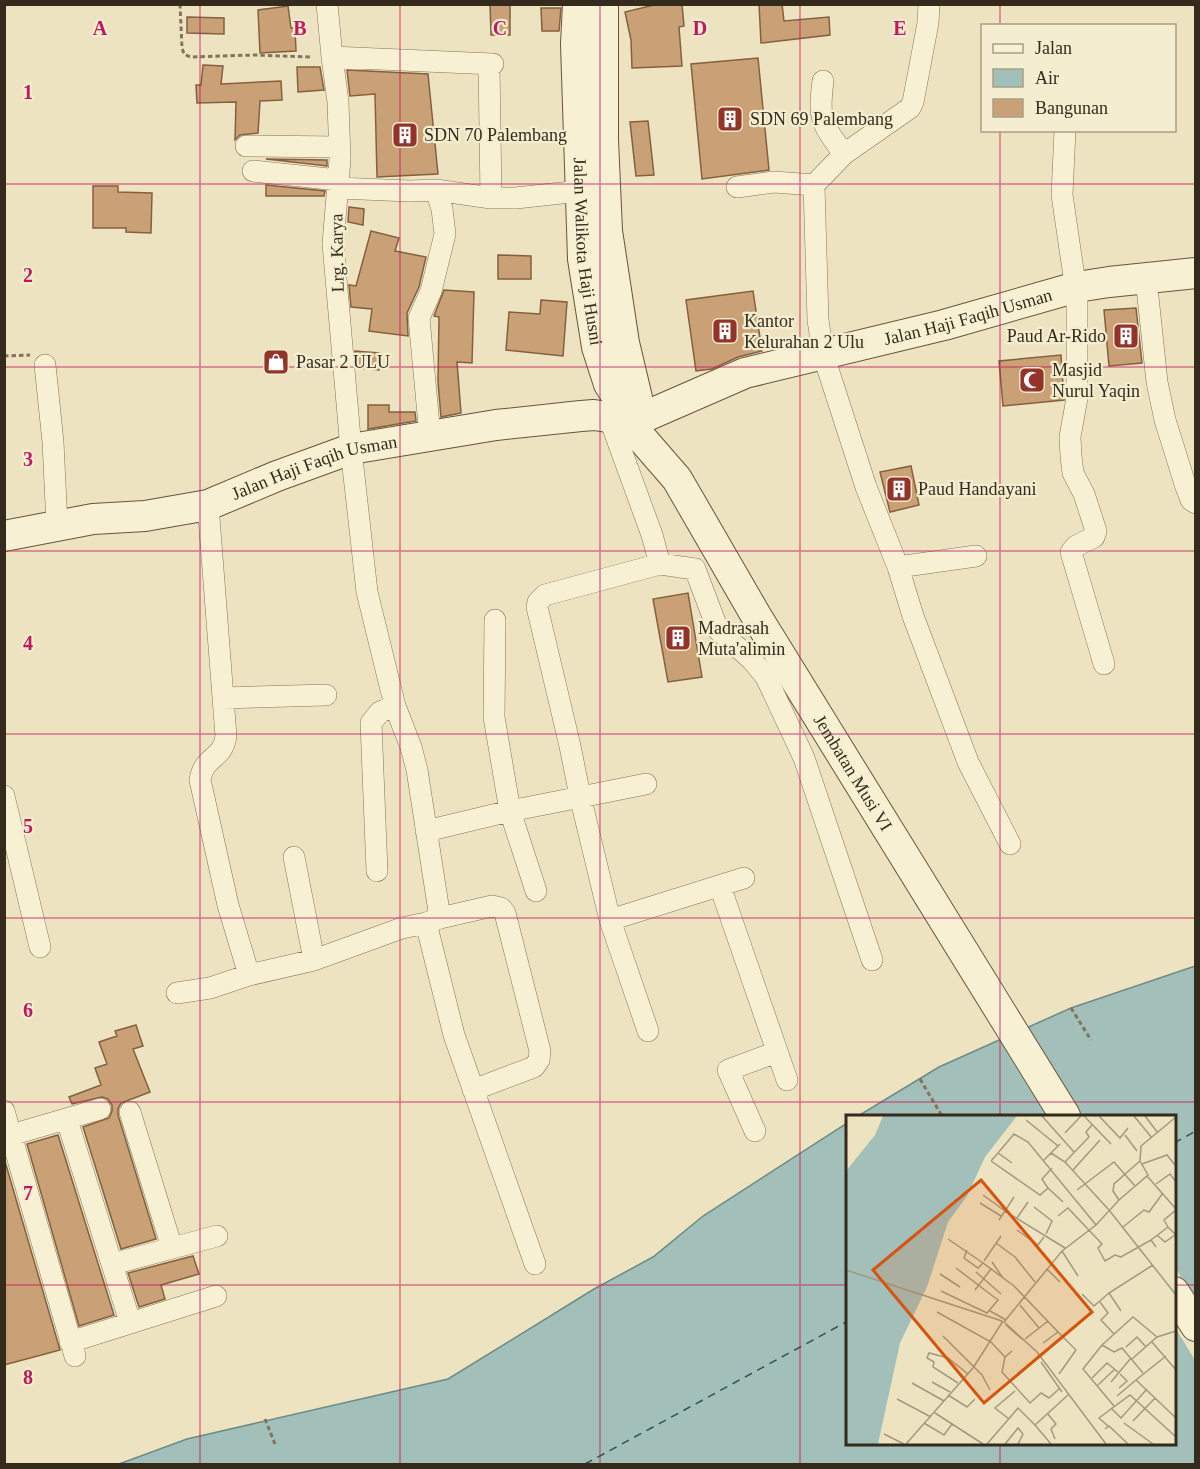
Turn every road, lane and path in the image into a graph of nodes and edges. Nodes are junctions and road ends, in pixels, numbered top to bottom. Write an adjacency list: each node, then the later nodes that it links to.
1 (180, 4): 6 (path)
2 (327, 4): 6 (street, Lrg. Karya)
3 (578, 4): 17 (street, Jalan Walikota Haji Husni)
4 (603, 4): 24 (street, Jalan Walikota Haji Husni)
5 (929, 4): 11 (street)
6 (332, 57): 10 (street, Lrg. Karya); 18 (street)
7 (823, 81): 11 (street)
8 (1065, 132): 21 (street)
9 (246, 146): 10 (street)
10 (339, 147): 13 (street, Lrg. Karya)
11 (844, 154): 14 (street)
12 (253, 171): 13 (street)
13 (337, 184): 16 (street); 26 (street, Lrg. Karya)
14 (814, 185): 15 (street); 22 (street)
15 (736, 187)
16 (436, 190): 18 (street); 25 (street)
17 (580, 191): 18 (street); 24 (street, Jalan Walikota Haji Husni)
18 (491, 198)
19 (1196, 273): 20 (street, Jalan Haji Faqih Usman)
20 (1146, 278): 21 (street, Jalan Haji Faqih Usman); 27 (street)
21 (1077, 287): 22 (street, Jalan Haji Faqih Usman); 35 (street)
22 (823, 354): 24 (street, Jalan Haji Faqih Usman); 33 (street)
23 (45, 366): 29 (street)
24 (631, 419): 25 (street, Jalan Haji Faqih Usman); 32 (street); 68 (street, Jembatan Musi VI)
25 (430, 436): 26 (street, Jalan Haji Faqih Usman)
26 (351, 449): 28 (street, Jalan Haji Faqih Usman); 38 (street, Lrg. Karya)
27 (1196, 503)
28 (208, 505): 29 (street, Jalan Haji Faqih Usman); 37 (street)
29 (57, 525): 30 (street, Jalan Haji Faqih Usman)
30 (4, 536)
31 (976, 556): 33 (street)
32 (660, 564): 41 (street); 54 (street)
33 (898, 567): 44 (street)
34 (495, 620): 42 (street)
35 (1104, 664)
36 (326, 695): 37 (street)
37 (223, 698): 55 (street)
38 (394, 706): 43 (street, Lrg. Karya); 46 (street)
39 (646, 784): 41 (street)
40 (4, 796): 52 (street)
41 (580, 796): 42 (street); 50 (street)
42 (510, 811): 43 (street); 49 (street)
43 (426, 831): 51 (street, Lrg. Karya)
44 (1010, 844)
45 (294, 857): 53 (street)
46 (377, 871)
47 (744, 878): 48 (street)
48 (720, 886): 50 (street); 60 (street)
49 (536, 891)
50 (610, 920): 58 (street)
51 (433, 921): 53 (street); 63 (street, Lrg. Karya); 63 (street)
52 (40, 947)
53 (314, 960): 55 (street)
54 (872, 960)
55 (249, 975): 56 (street)
56 (177, 993)
57 (1071, 1008): 59 (path)
58 (648, 1031)
59 (1091, 1040)
60 (777, 1052): 62 (street); 70 (street)
61 (920, 1078): 67 (path)
62 (787, 1080)
63 (473, 1090): 75 (street, Lrg. Karya)
64 (100, 1109): 69 (street)
65 (4, 1111): 71 (street)
66 (130, 1112): 73 (street)
67 (941, 1115)
68 (1064, 1115)
69 (67, 1120): 71 (street); 74 (street)
70 (755, 1131)
71 (8, 1136): 78 (street)
72 (218, 1236): 73 (street)
73 (172, 1248): 74 (street)
74 (113, 1264): 78 (street)
75 (535, 1264)
76 (1176, 1295): 79 (street)
77 (216, 1296): 78 (street)
78 (130, 1322)
79 (1196, 1326)
80 (265, 1419): 81 (path)
81 (275, 1444)

